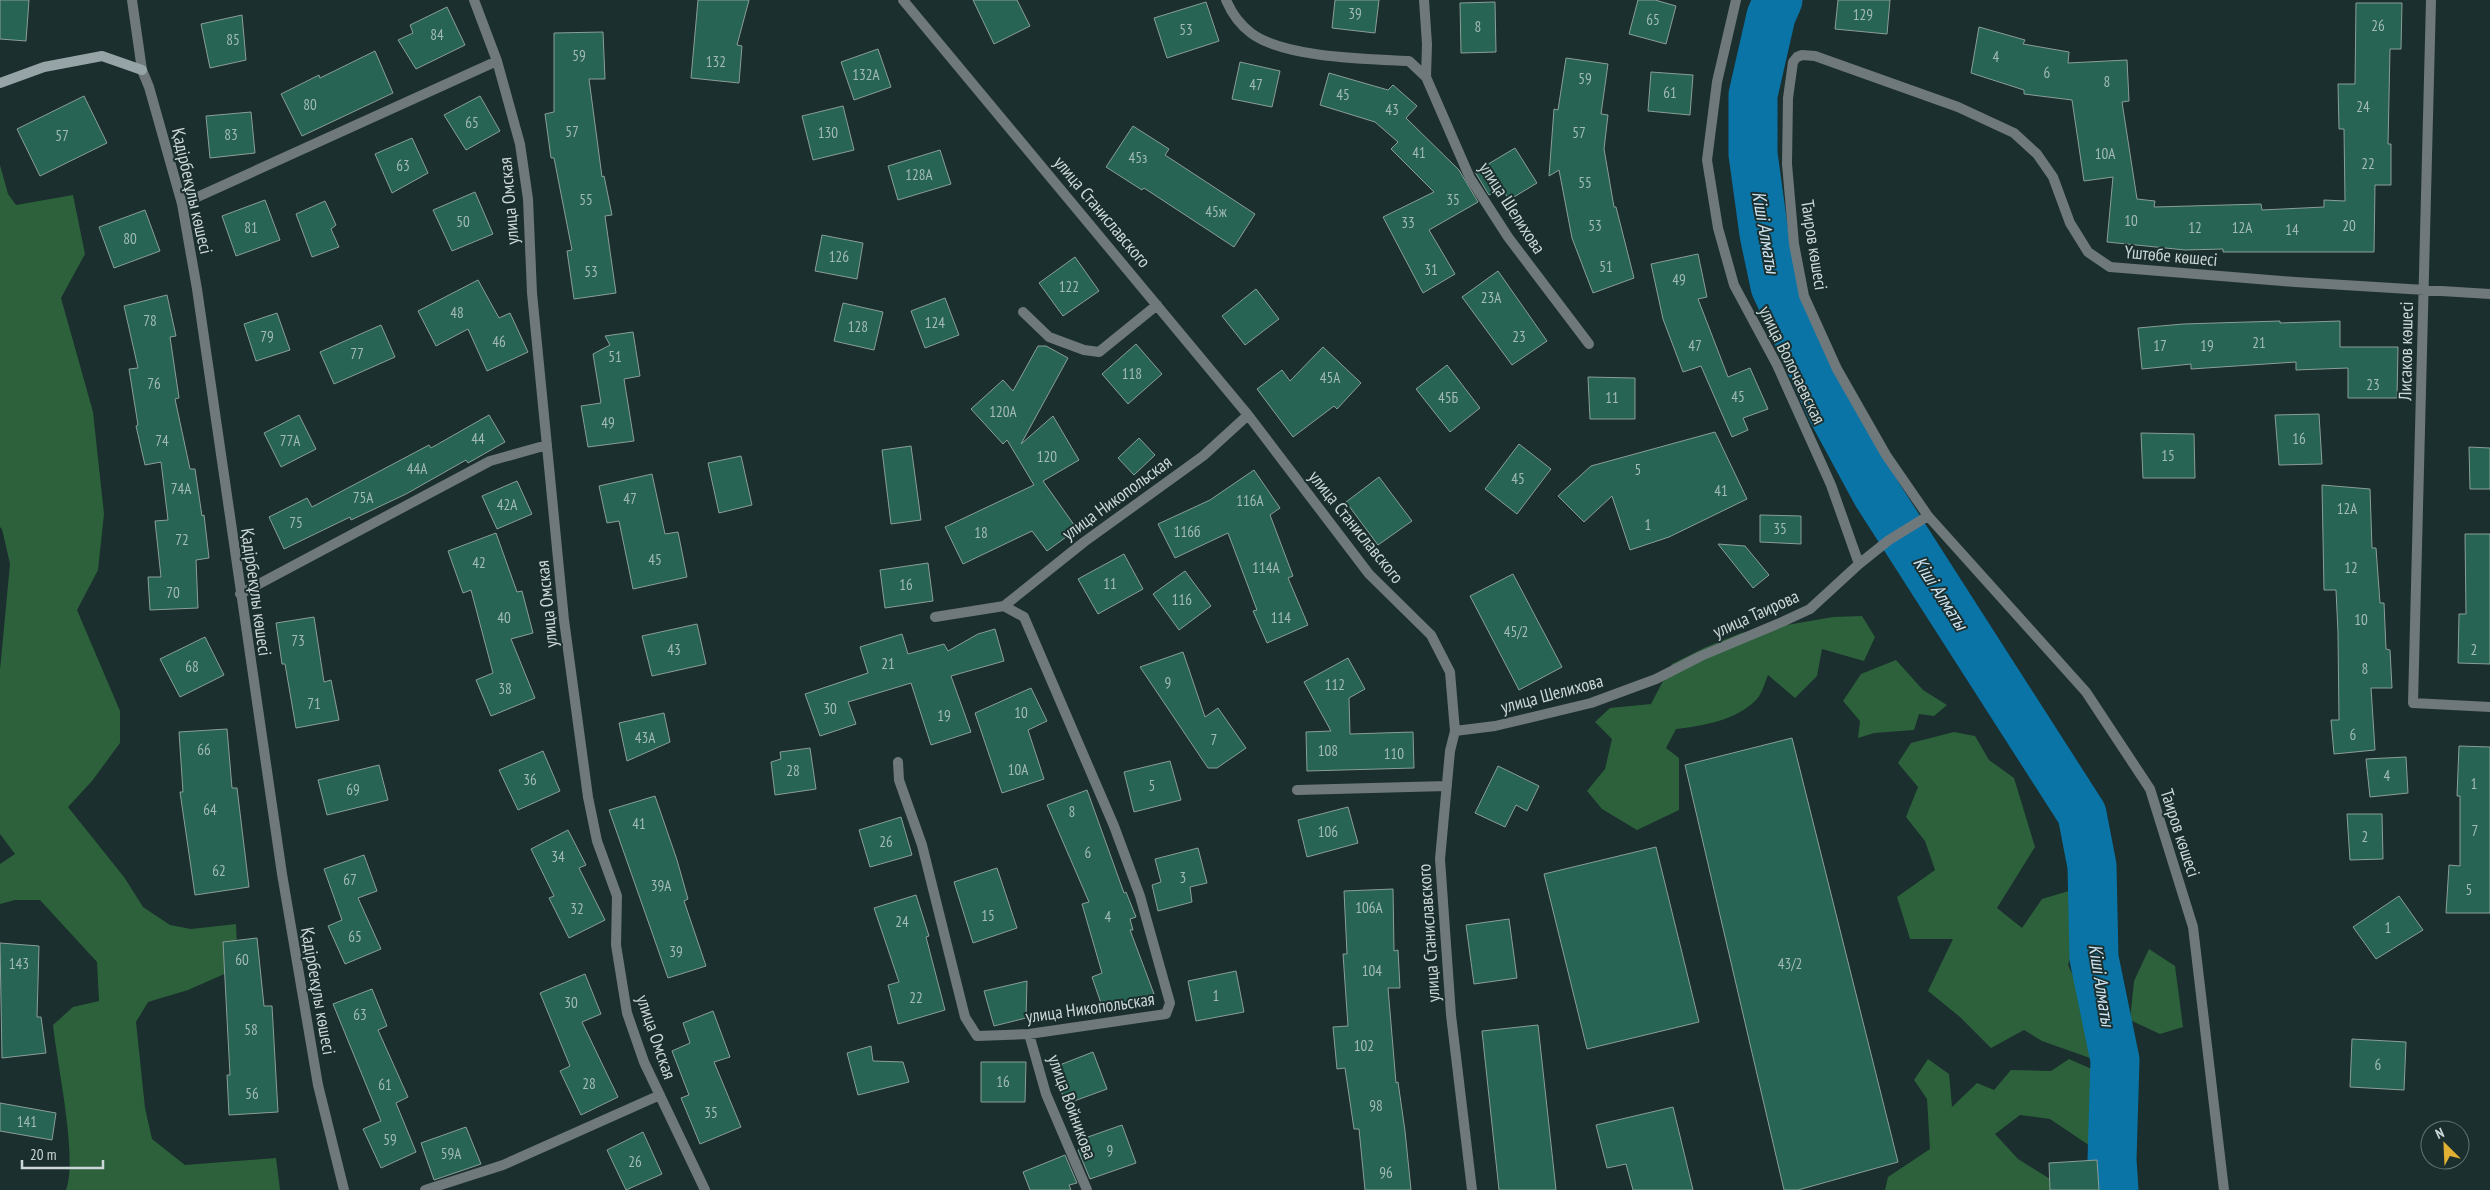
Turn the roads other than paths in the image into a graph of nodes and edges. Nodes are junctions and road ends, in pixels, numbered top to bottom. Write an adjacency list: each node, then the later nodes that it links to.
1 (132, 0): 10 (street, Қадірбекұлы көшесі)
2 (474, 0): 9 (street, улица Омская)
3 (903, 0): 16 (street, улица Станиславского)
4 (1226, 0): 11 (street, улица Шелихова)
5 (1424, 0): 11 (street, улица Шелихова)
6 (1736, 0): 22 (street, улица Волочаевская)
7 (2431, 0): 14 (street, Лисаков көшесі)
8 (1815, 56): 14 (street, Үштөбе көшесі); 21 (street, Таиров көшесі)
9 (497, 62): 13 (street); 20 (street, улица Омская)
10 (142, 70): 12 (street); 13 (street, Қадірбекұлы көшесі)
11 (1426, 77): 18 (street, улица Шелихова)
12 (0, 83)
13 (182, 204): 23 (street, Қадірбекұлы көшесі)
14 (2423, 291): 15 (street, Үштөбе көшесі); 27 (street, Лисаков көшесі)
15 (2490, 294)
16 (1157, 305): 17 (street); 19 (street, улица Станиславского)
17 (1023, 312)
18 (1589, 344)
19 (1248, 415): 24 (street, улица Никопольская); 28 (street, улица Станиславского)
20 (547, 445): 23 (street); 33 (street, улица Омская)
21 (1928, 516): 22 (street, улица Таирова); 39 (street, Таиров көшесі)
22 (1859, 564): 26 (street, улица Таирова)
23 (240, 594): 34 (street, Қадірбекұлы көшесі)
24 (1004, 606): 25 (street, улица Никопольская); 32 (street, улица Никопольская)
25 (935, 617)
26 (1656, 679): 28 (street, улица Шелихова)
27 (2490, 707)
28 (1455, 731): 30 (street, улица Станиславского)
29 (898, 762): 32 (street, улица Никопольская)
30 (1447, 786): 31 (street); 38 (street, улица Станиславского)
31 (1297, 790)
32 (1029, 1034): 37 (street, улица Войникова)
33 (660, 1095): 35 (street); 36 (street, улица Омская)
34 (344, 1190)
35 (425, 1190)
36 (705, 1190)
37 (1087, 1190)
38 (1472, 1190)
39 (2224, 1190)

